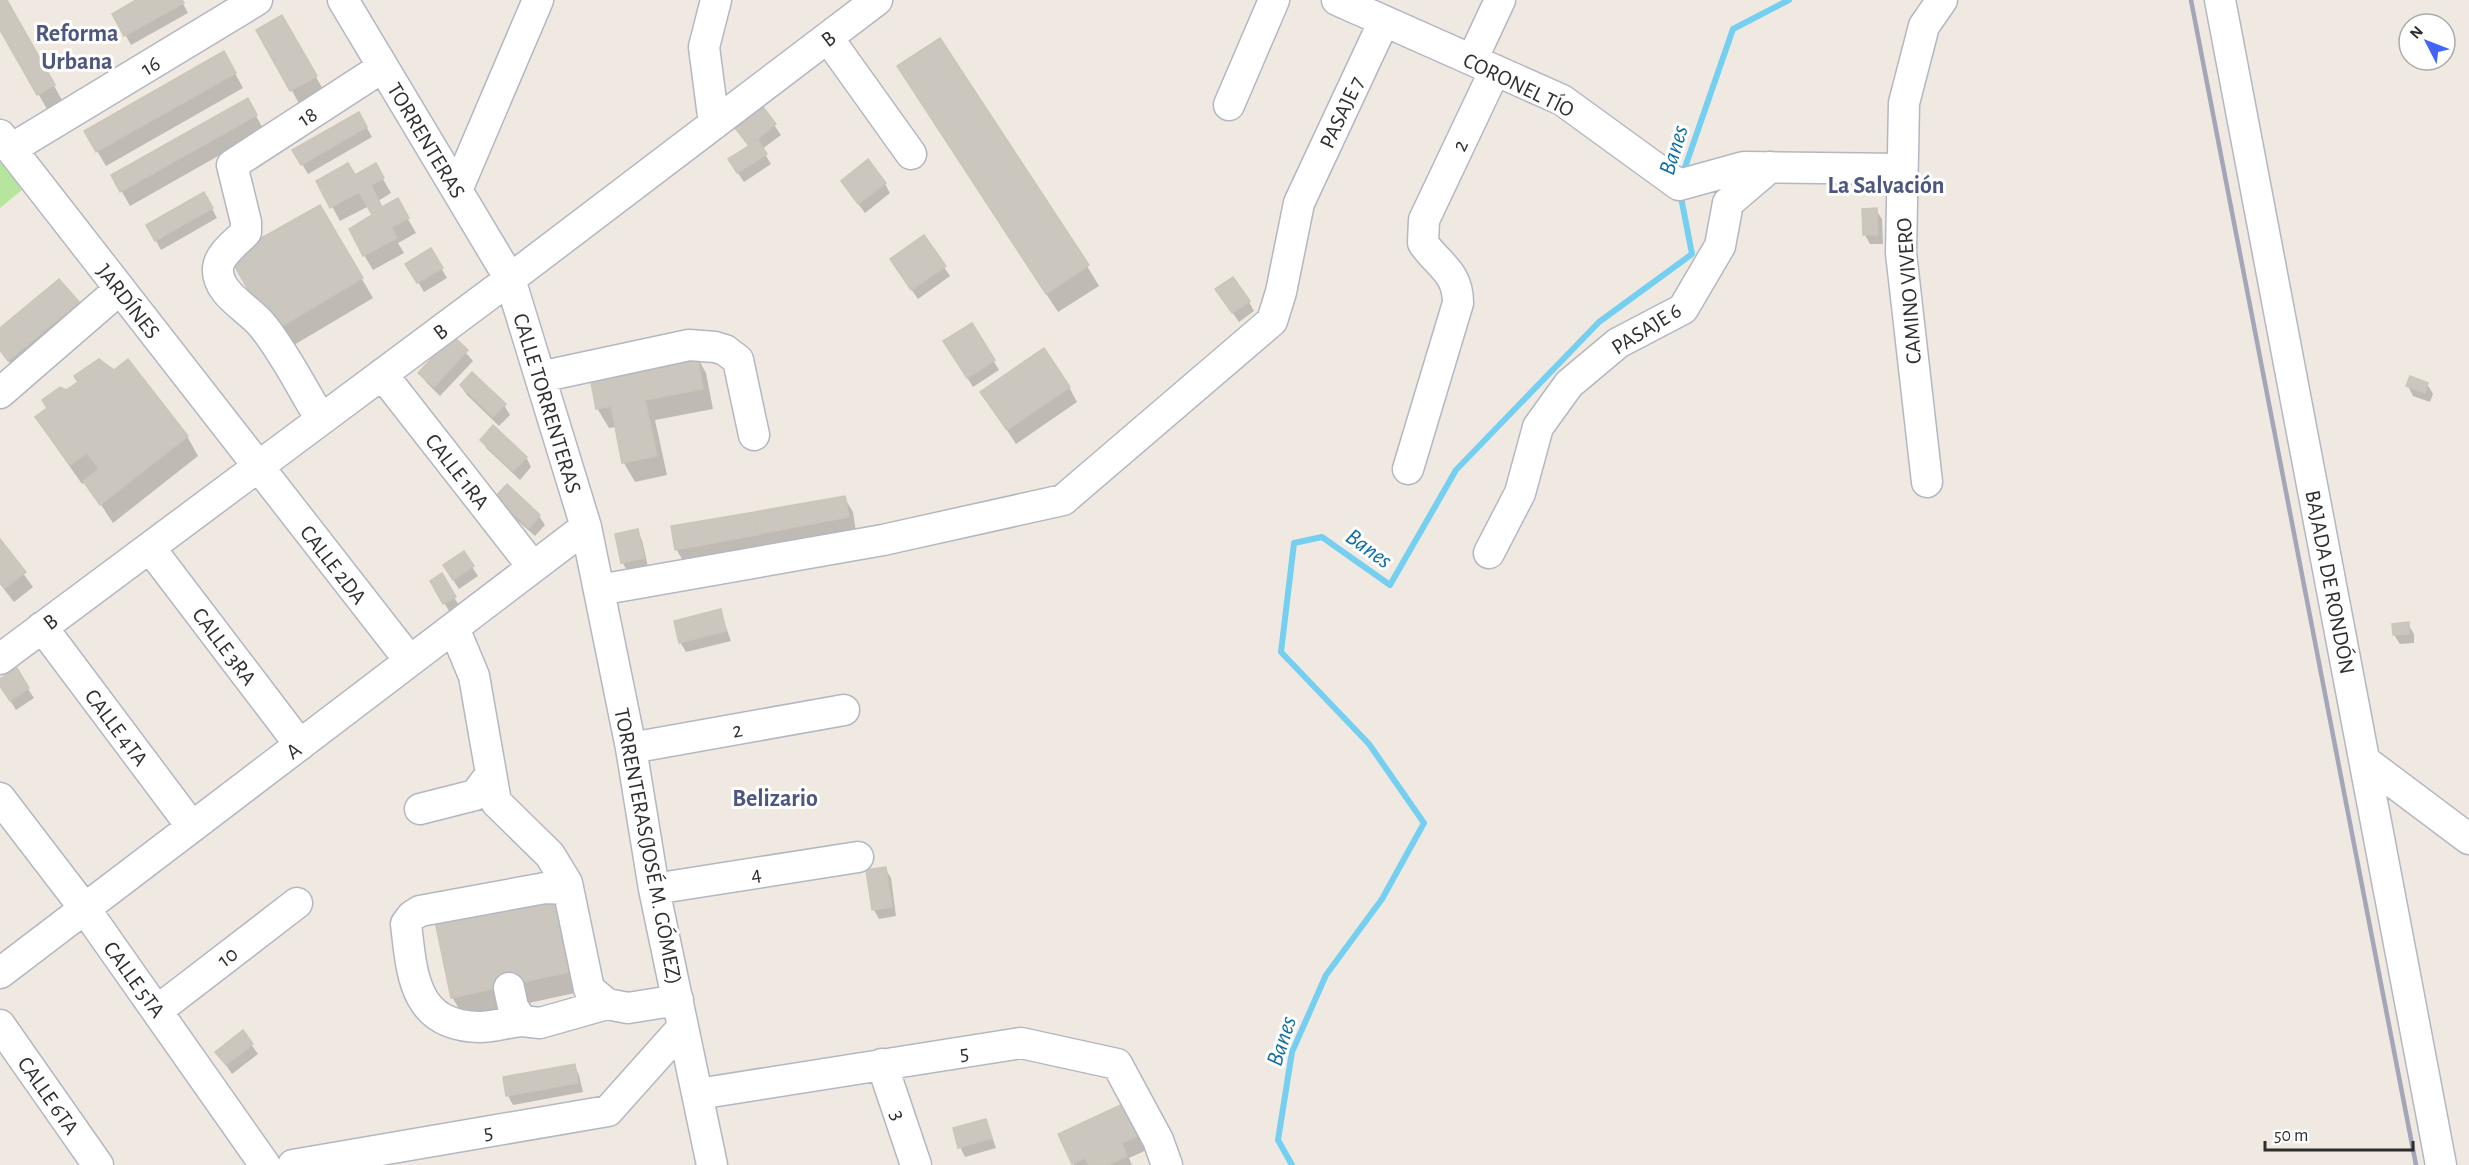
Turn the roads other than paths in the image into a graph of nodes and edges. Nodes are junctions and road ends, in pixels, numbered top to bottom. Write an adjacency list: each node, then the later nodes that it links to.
1 (257, 0): 17 (street, 16)
2 (538, 0): 21 (street)
3 (716, 0): 16 (street)
4 (878, 0): 12 (street, B)
5 (1274, 0): 15 (street)
6 (1337, 0): 11 (street, CORONEL TÍO)
7 (1500, 0): 13 (street, 2)
8 (1942, 0): 20 (street, CAMINO VIVERO)
9 (2220, 0): 44 (street, BAJADA DE RONDÓN)
10 (350, 4): 14 (street, TORRENTERAS)
11 (1384, 21): 13 (street, CORONEL TÍO); 36 (street, PASAJE 7)
12 (828, 38): 16 (street, B); 18 (street)
13 (1483, 65): 19 (street, CORONEL TÍO); 30 (street, 2)
14 (383, 67): 21 (street, TORRENTERAS); 27 (street, 18)
15 (1229, 105)
16 (714, 124): 22 (street, B)
17 (6, 142): 23 (street, JARDÍNES)
18 (911, 154)
19 (1770, 167): 20 (street, CORONEL TÍO); 34 (street, PASAJE 6)
20 (1902, 169): 31 (street, CAMINO VIVERO)
21 (457, 190): 22 (street, TORRENTERAS)
22 (510, 279): 24 (street, B); 25 (street, CALLE TORRENTERAS)
23 (120, 289): 26 (street); 29 (street, JARDÍNES)
24 (382, 374): 27 (street, B); 35 (street, CALLE 1RA)
25 (540, 377): 28 (street); 32 (street, CALLE TORRENTERAS)
26 (0, 393)
27 (321, 419): 29 (street, B)
28 (754, 435)
29 (258, 466): 33 (street, B); 40 (street, CALLE 2DA)
30 (1408, 469)
31 (1927, 482)
32 (586, 527): 35 (street, A); 36 (street, TORRENTERAS(JOSÉ M. GÓMEZ))
33 (150, 548): 37 (street, B); 42 (street, CALLE 3RA)
34 (1489, 553)
35 (533, 567): 38 (street, A)
36 (599, 590): 43 (street, TORRENTERAS(JOSÉ M. GÓMEZ))
37 (42, 627): 39 (street, B); 48 (street, CALLE 4TA)
38 (454, 628): 40 (street, A); 45 (street)
39 (4, 648)
40 (410, 661): 42 (street, A)
41 (843, 710): 43 (street, 2)
42 (300, 745): 48 (street, A)
43 (631, 748): 52 (street, TORRENTERAS(JOSÉ M. GÓMEZ))
44 (2365, 761): 49 (street); 70 (street, BAJADA DE RONDÓN)
45 (491, 774): 47 (street); 51 (street)
46 (0, 798): 54 (street, CALLE 5TA)
47 (420, 809)
48 (192, 827): 54 (street, A)
49 (2469, 839)
50 (858, 856): 52 (street, 4)
51 (568, 889): 57 (street); 60 (street)
52 (654, 889): 59 (street, TORRENTERAS(JOSÉ M. GÓMEZ))
53 (297, 903): 58 (street, 10)
54 (85, 909): 55 (street, A); 58 (street, CALLE 5TA)
55 (0, 973)
56 (509, 988): 60 (street)
57 (607, 1004): 59 (street); 60 (street)
58 (158, 1010): 65 (street, CALLE 5TA)
59 (680, 1013): 63 (street, TORRENTERAS(JOSÉ M. GÓMEZ)); 66 (street, 5)
60 (522, 1021)
61 (0, 1025): 64 (street, CALLE 6TA)
62 (882, 1064): 63 (street, 5); 68 (street, 3); 69 (street, 5)
63 (698, 1094): 67 (street, TORRENTERAS(JOSÉ M. GÓMEZ))
64 (98, 1165)
65 (265, 1165)
66 (293, 1165)
67 (712, 1165)
68 (916, 1165)
69 (1167, 1165)
70 (2441, 1165)

